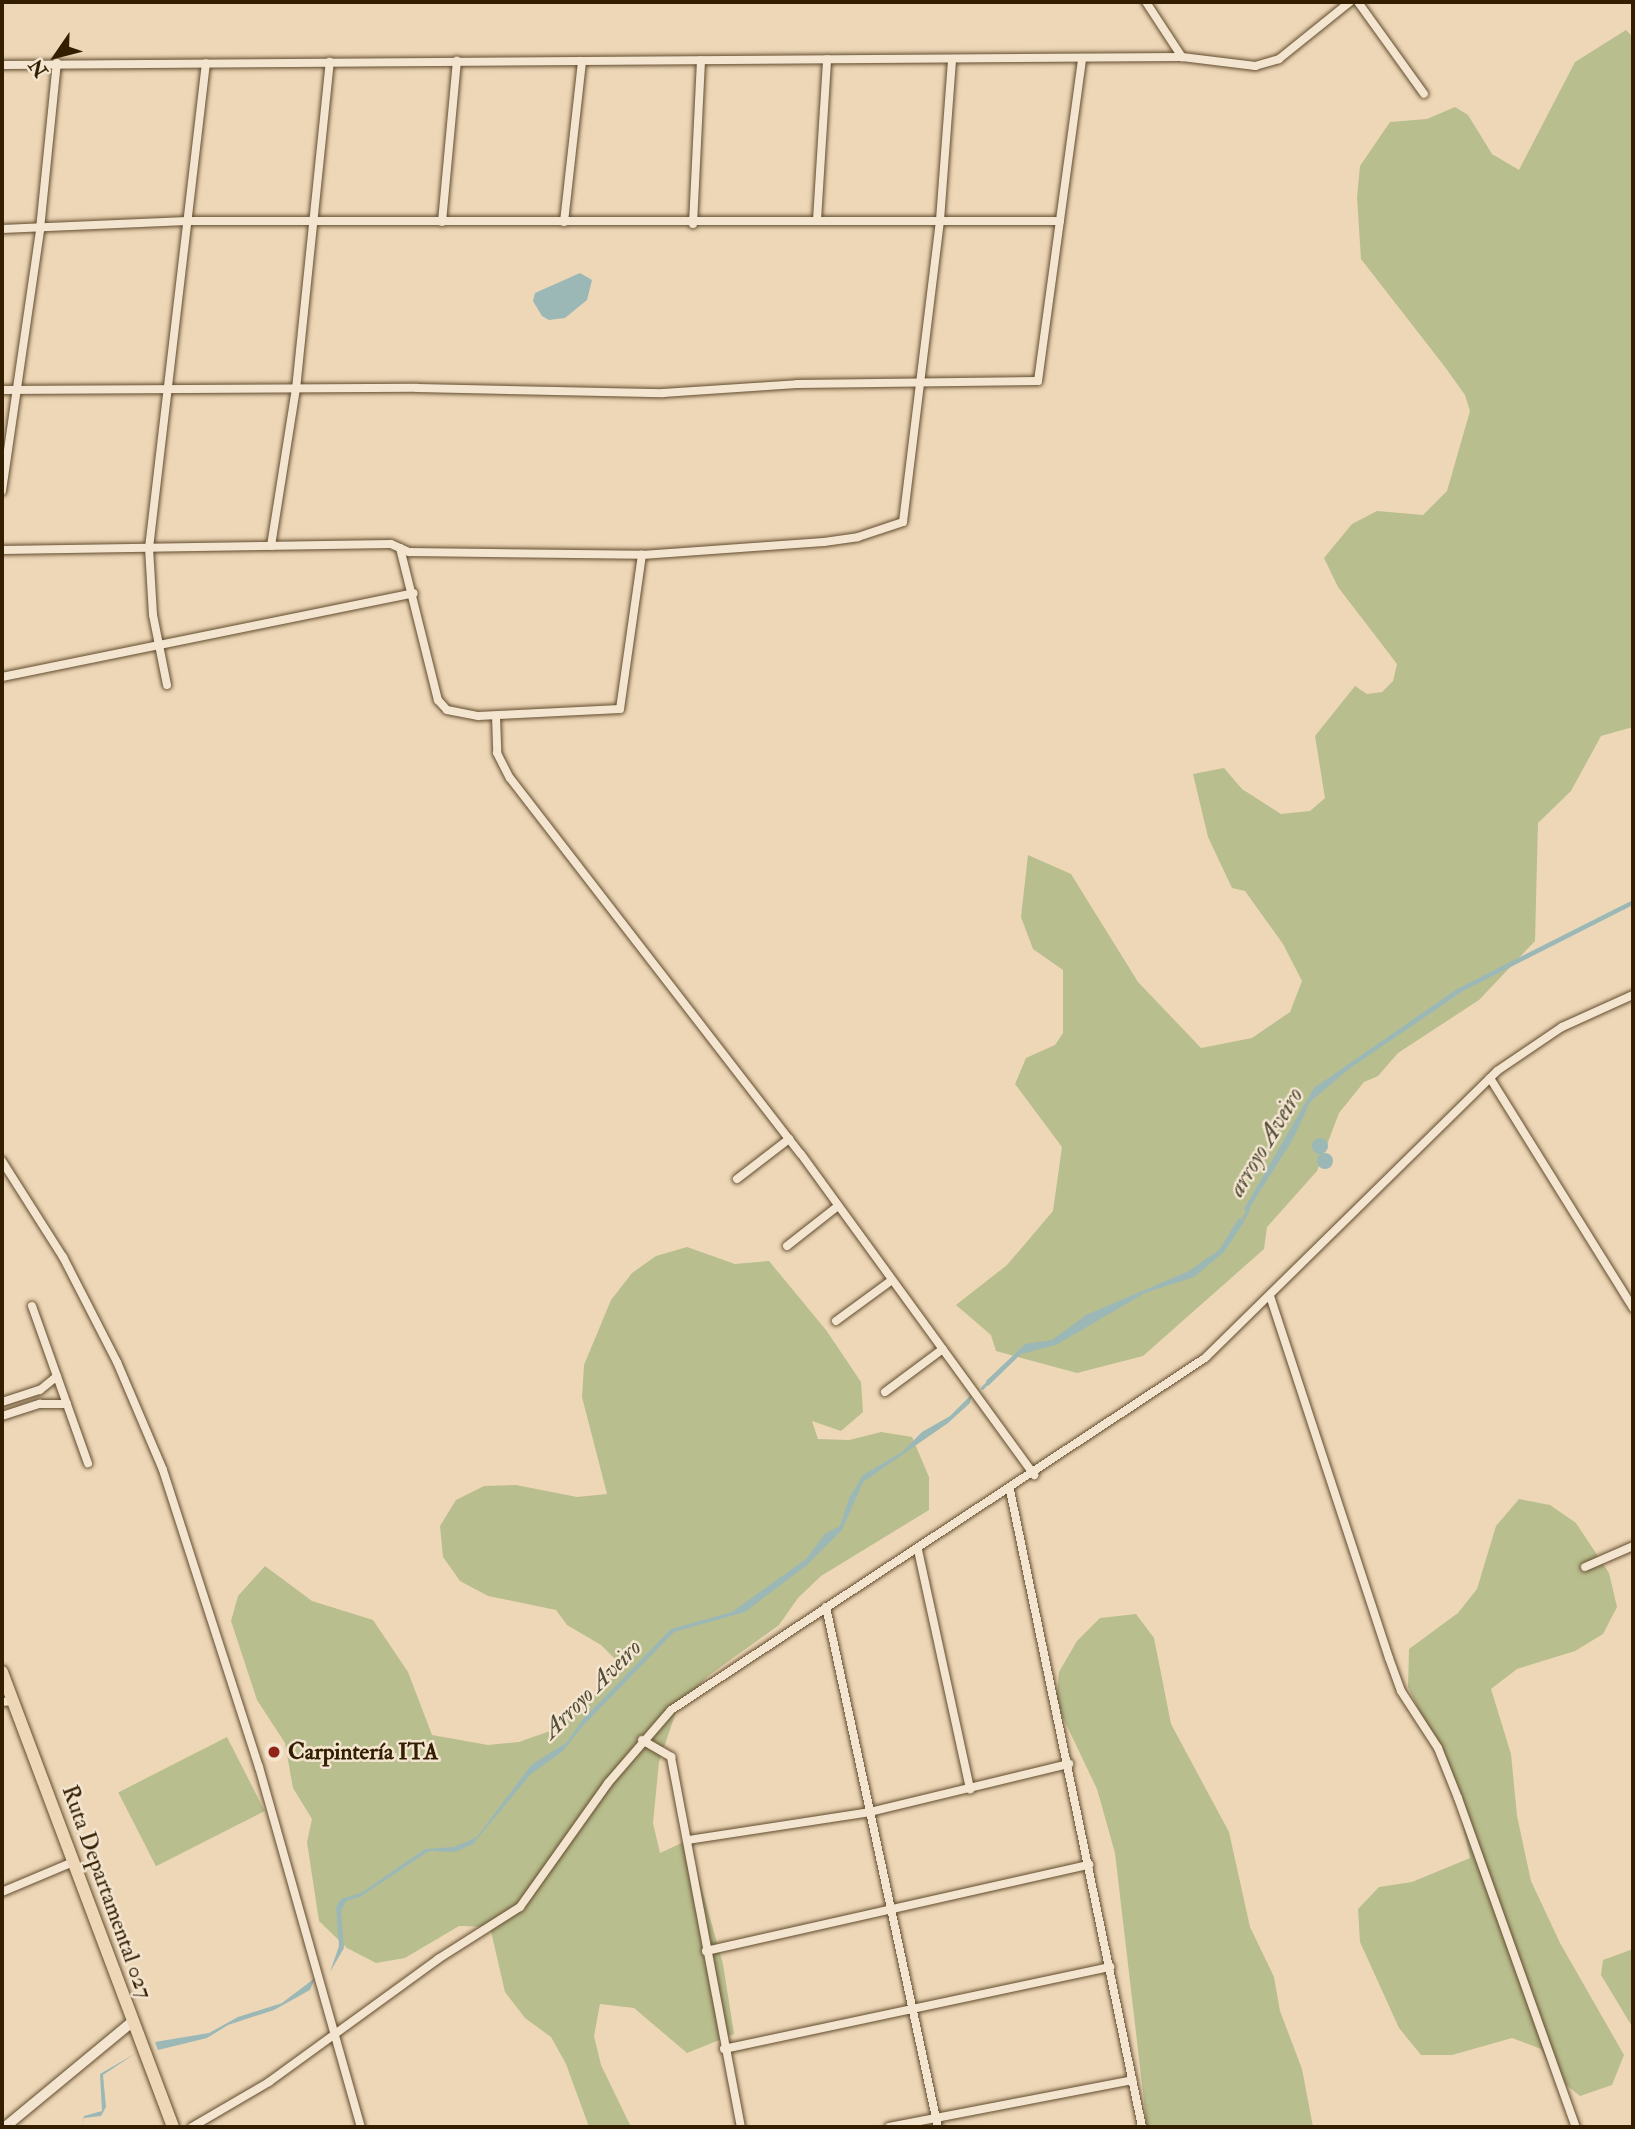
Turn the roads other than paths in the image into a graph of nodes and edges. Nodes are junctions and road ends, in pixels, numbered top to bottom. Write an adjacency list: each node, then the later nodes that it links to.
1 (1146, 2): 4 (street)
2 (1350, 2): 4 (street)
3 (1358, 2): 15 (street)
4 (1182, 57): 5 (street)
5 (1082, 58): 7 (street); 19 (street)
6 (827, 59): 7 (street); 8 (street); 17 (street)
7 (952, 59): 18 (street)
8 (701, 60): 10 (street); 23 (street)
9 (457, 61): 10 (street); 12 (street); 21 (street)
10 (582, 61): 22 (street)
11 (206, 62): 12 (street); 13 (street); 16 (street)
12 (330, 62): 20 (street)
13 (57, 63): 14 (street); 25 (street)
14 (2, 65)
15 (1424, 94)
16 (187, 220): 20 (street); 25 (street); 30 (street)
17 (817, 220): 18 (street); 23 (street)
18 (940, 220): 19 (street); 26 (street)
19 (1060, 221): 26 (street)
20 (313, 222): 21 (street); 27 (street)
21 (442, 222): 22 (street)
22 (564, 222): 23 (street)
23 (693, 223)
24 (2, 229): 25 (street)
25 (40, 229): 29 (street)
26 (921, 383): 27 (street); 36 (street)
27 (296, 389): 30 (street); 32 (street)
28 (2, 390): 29 (street)
29 (17, 390): 30 (street); 31 (street)
30 (167, 390): 33 (street)
31 (2, 491)
32 (271, 546): 33 (street); 34 (street)
33 (149, 548): 35 (street); 38 (street)
34 (400, 548): 36 (street); 37 (street)
35 (2, 550)
36 (642, 555): 41 (street)
37 (414, 593): 38 (street); 41 (street)
38 (159, 647): 39 (street); 40 (street)
39 (2, 677)
40 (167, 685)
41 (496, 716): 44 (street)
42 (1633, 995): 43 (street)
43 (1489, 1078): 50 (street); 52 (street)
44 (789, 1139): 46 (street); 47 (street)
45 (2, 1161): 82 (street)
46 (737, 1179)
47 (838, 1206): 48 (street); 49 (street)
48 (787, 1246)
49 (892, 1280): 53 (street); 54 (street)
50 (1270, 1296): 61 (street); 93 (street)
51 (32, 1306): 55 (street)
52 (1633, 1308)
53 (836, 1321)
54 (943, 1349): 56 (street); 61 (street)
55 (57, 1376): 57 (street); 58 (street)
56 (885, 1392)
57 (2, 1402)
58 (67, 1404): 59 (street); 60 (street)
59 (2, 1416)
60 (88, 1463)
61 (1034, 1475): 62 (street)
62 (1010, 1490): 64 (street); 70 (street)
63 (1633, 1546): 65 (street)
64 (918, 1550): 66 (street); 71 (street)
65 (1585, 1567)
66 (826, 1607): 69 (street); 72 (street)
67 (2, 1672): 68 (main road, Ruta Departamental 027)
68 (7, 1701): 74 (main road, Ruta Departamental 027)
69 (642, 1740): 73 (street); 82 (street)
70 (1069, 1764): 71 (street); 75 (street)
71 (970, 1789): 72 (street)
72 (870, 1812): 73 (street); 77 (street)
73 (688, 1840): 78 (street)
74 (73, 1862): 76 (street); 81 (main road, Ruta Departamental 027)
75 (1089, 1865): 77 (street); 79 (street)
76 (2, 1892)
77 (891, 1909): 78 (street); 80 (street)
78 (706, 1951): 83 (street)
79 (1110, 1967): 80 (street); 84 (street)
80 (913, 2009): 83 (street); 85 (street)
81 (132, 2022): 86 (street); 87 (main road, Ruta Departamental 027)
82 (335, 2034): 88 (street); 89 (street)
83 (724, 2049): 90 (street)
84 (1132, 2080): 85 (street); 92 (street)
85 (937, 2123): 91 (street)
86 (5, 2127)
87 (173, 2127)
88 (196, 2127)
89 (361, 2127)
90 (741, 2127)
91 (888, 2127)
92 (1142, 2127)
93 (1576, 2127)

